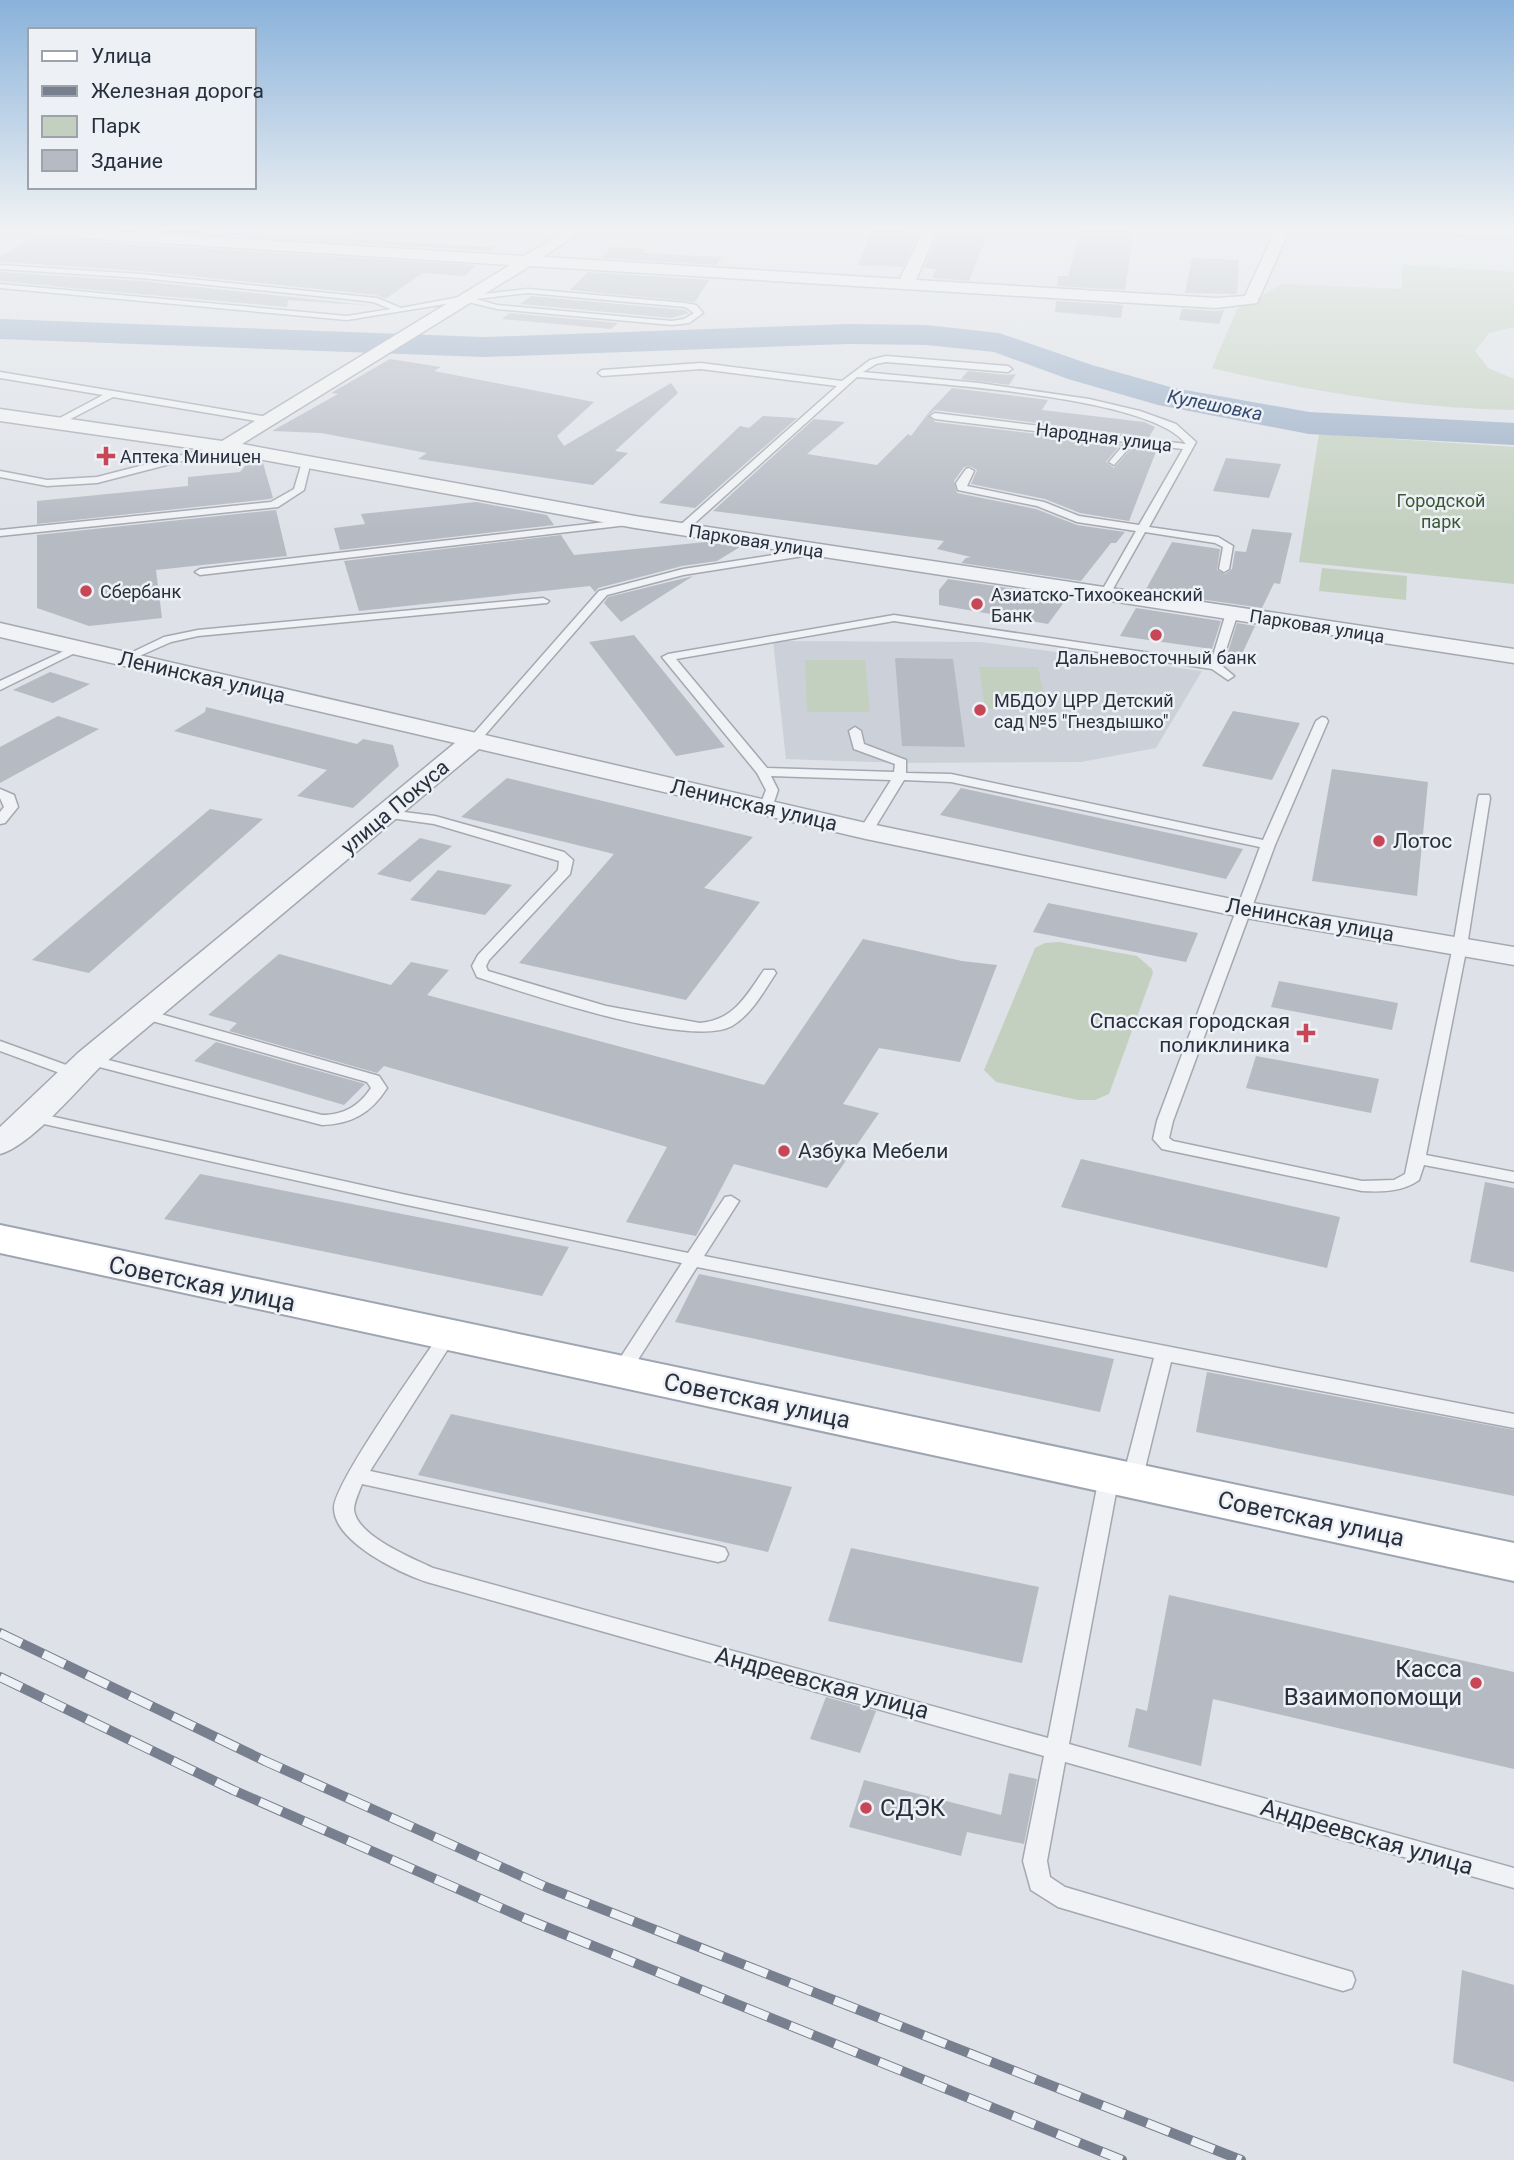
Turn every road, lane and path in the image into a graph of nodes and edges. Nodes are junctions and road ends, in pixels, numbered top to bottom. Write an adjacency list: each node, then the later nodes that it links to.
1 (418, 330): 10 (street)
2 (1008, 369): 4 (lane)
3 (602, 373): 6 (lane)
4 (854, 374): 6 (lane); 14 (lane)
5 (0, 375): 7 (lane)
6 (844, 384): 20 (lane)
7 (113, 393): 10 (lane); 11 (lane)
8 (0, 415): 11 (street, Парковая улица)
9 (935, 416): 12 (lane, Народная улица)
10 (268, 421): 13 (street)
11 (59, 422): 13 (street, Парковая улица)
12 (1137, 441): 14 (lane, Народная улица); 16 (lane)
13 (225, 447): 15 (street, Парковая улица); 18 (lane)
14 (1189, 447): 21 (lane, Народная улица)
15 (306, 461): 19 (street, Парковая улица); 22 (lane)
16 (1114, 462)
17 (969, 471): 21 (lane)
18 (0, 474)
19 (635, 522): 20 (street, Парковая улица); 25 (lane)
20 (682, 529): 23 (street, Парковая улица)
21 (1142, 530): 24 (lane); 26 (lane, Народная улица)
22 (0, 533)
23 (819, 551): 26 (street, Парковая улица); 38 (lane, улица Покуса)
24 (1224, 569)
25 (200, 572)
26 (1105, 594): 28 (street, Парковая улица)
27 (543, 601): 32 (lane)
28 (1232, 613): 31 (street, Парковая улица); 33 (lane)
29 (0, 630): 30 (street, Ленинская улица)
30 (77, 648): 32 (street, Ленинская улица); 35 (lane)
31 (1514, 656)
32 (124, 659): 38 (street, Ленинская улица)
33 (1214, 666): 34 (lane); 39 (lane)
34 (1228, 676)
35 (0, 686)
36 (1322, 720): 47 (lane)
37 (855, 731): 40 (lane)
38 (474, 740): 43 (street, Ленинская улица); 44 (street, улица Покуса)
39 (763, 772): 40 (lane); 43 (lane)
40 (899, 778): 46 (lane); 47 (lane)
41 (0, 793): 45 (lane)
42 (1484, 798): 49 (lane)
43 (766, 808): 46 (street, Ленинская улица)
44 (388, 814): 51 (lane); 52 (street, улица Покуса)
45 (0, 820)
46 (866, 831): 48 (street, Ленинская улица)
47 (1268, 845): 48 (lane)
48 (1246, 910): 49 (street, Ленинская улица); 57 (lane)
49 (1460, 946): 50 (street, Ленинская улица); 57 (lane)
50 (1514, 956)
51 (769, 972)
52 (143, 1014): 54 (street, улица Покуса); 54 (lane)
53 (0, 1045): 54 (lane)
54 (81, 1067): 55 (street, улица Покуса)
55 (32, 1117): 56 (street, улица Покуса); 61 (lane)
56 (0, 1144)
57 (1416, 1158): 58 (lane)
58 (1514, 1177)
59 (731, 1201): 61 (lane)
60 (0, 1239): 62 (main road, Советская улица)
61 (695, 1260): 63 (lane); 64 (lane)
62 (446, 1338): 64 (main road, Советская улица); 66 (lane, Андреевская улица)
63 (1164, 1354): 65 (lane); 67 (lane)
64 (620, 1372): 67 (main road, Советская улица)
65 (1514, 1420)
66 (358, 1476): 68 (lane); 70 (lane, Андреевская улица)
67 (1121, 1479): 69 (main road, Советская улица); 70 (lane)
68 (718, 1553)
69 (1514, 1562)
70 (1057, 1749): 71 (lane, Андреевская улица); 72 (lane)
71 (1514, 1878)
72 (1343, 1980)

